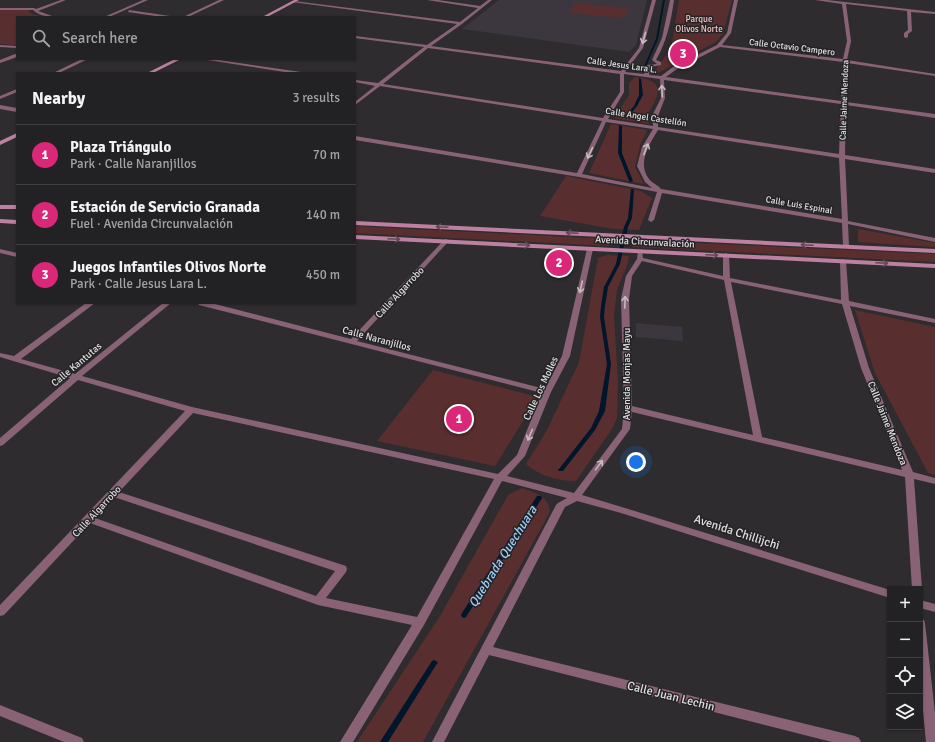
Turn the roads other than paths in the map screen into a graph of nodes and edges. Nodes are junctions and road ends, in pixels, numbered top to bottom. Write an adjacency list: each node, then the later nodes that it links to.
1 (64, 0): 17 (street)
2 (146, 0): 21 (street)
3 (222, 0): 23 (street)
4 (429, 0): 13 (street)
5 (490, 0): 13 (street)
6 (654, 0): 41 (street, one-way to 41)
7 (672, 0): 43 (street)
8 (736, 0): 29 (street)
9 (817, 0): 11 (street)
10 (296, 1): 24 (main road); 25 (street)
11 (844, 3): 14 (street); 36 (street, Calle Jaime Mendoza)
12 (898, 4): 14 (street)
13 (482, 6): 25 (street)
14 (901, 8): 16 (street)
15 (0, 9): 17 (street)
16 (909, 10): 19 (street); 26 (street)
17 (35, 11): 20 (street)
18 (129, 11): 22 (street)
19 (935, 13)
20 (49, 16)
21 (108, 16)
22 (163, 16)
23 (187, 16)
24 (266, 16)
25 (461, 23): 31 (street)
26 (906, 36)
27 (356, 37): 31 (street, Calle Jesus Lara L.)
28 (0, 46): 30 (street)
29 (719, 46): 36 (street, Calle Octavio Campero); 44 (street)
30 (16, 47)
31 (427, 47): 41 (street, Calle Jesus Lara L.); 46 (street)
32 (16, 55): 37 (street)
33 (84, 60): 38 (street)
34 (177, 60): 39 (main road)
35 (210, 60): 40 (street)
36 (844, 61): 42 (street, Calle Octavio Campero); 50 (street, Calle Jaime Mendoza)
37 (0, 62)
38 (57, 72)
39 (150, 72)
40 (294, 72)
41 (622, 73): 43 (street, Calle Jesus Lara L.); 54 (street)
42 (935, 75)
43 (646, 76): 44 (street, Calle Jesus Lara L.)
44 (662, 78): 50 (street, Calle Jesus Lara L.); 55 (street, one-way to 44)
45 (356, 81): 46 (street, Calle Angel Castellón)
46 (381, 84): 49 (street); 54 (street, Calle Angel Castellón)
47 (16, 90): 48 (street)
48 (0, 98)
49 (356, 103)
50 (844, 104): 53 (street, Calle Jesus Lara L.); 59 (street, Calle Jaime Mendoza)
51 (0, 107): 52 (street)
52 (16, 110)
53 (935, 116)
54 (605, 119): 55 (street, Calle Angel Castellón); 61 (street, one-way to 61)
55 (656, 128): 59 (street, Calle Angel Castellón); 62 (street, one-way to 55)
56 (16, 135): 58 (main road)
57 (356, 138): 61 (street, Calle Luis Espinal)
58 (0, 143)
59 (842, 157): 60 (street, Calle Angel Castellón); 68 (street, Calle Jaime Mendoza)
60 (935, 171)
61 (579, 175): 62 (street, Calle Luis Espinal)
62 (660, 191): 65 (street); 68 (street, Calle Luis Espinal)
63 (0, 207): 64 (main road)
64 (16, 208)
65 (652, 220)
66 (0, 221): 67 (main road)
67 (16, 222)
68 (846, 222): 71 (street, Calle Luis Espinal); 73 (street, Calle Jaime Mendoza)
69 (356, 223): 73 (main road, Avenida Circunvalación, one-way to 69)
70 (356, 237): 72 (main road, Avenida Circunvalación, one-way to 72)
71 (935, 240)
72 (446, 242): 74 (main road, Avenida Circunvalación, one-way to 74); 88 (street, Calle Algarrobo)
73 (846, 246): 76 (main road, Avenida Circunvalación)
74 (590, 249): 78 (main road, Avenida Circunvalación); 92 (street, Calle Los Molles, one-way to 92)
75 (0, 251): 77 (street)
76 (935, 251)
77 (16, 255)
78 (640, 255): 79 (main road, Avenida Circunvalación, one-way to 79); 82 (street); 93 (street, Avenida Monjas Mayu, one-way to 78)
79 (726, 255): 80 (main road, Avenida Circunvalación); 82 (street)
80 (843, 261): 81 (main road, Avenida Circunvalación, one-way to 81); 83 (street, Calle Jaime Mendoza)
81 (935, 266)
82 (727, 279): 83 (street); 95 (street)
83 (845, 303): 87 (street); 97 (street, Calle Jaime Mendoza)
84 (90, 304): 90 (street)
85 (165, 304): 91 (street, Calle Kantutas)
86 (206, 304): 88 (street, Calle Naranjillos)
87 (935, 321)
88 (352, 342): 92 (street, Calle Naranjillos)
89 (0, 355): 90 (street, Avenida Chillijchi)
90 (14, 360): 91 (street, Avenida Chillijchi)
91 (76, 377): 94 (street, Avenida Chillijchi); 96 (street, Calle Kantutas)
92 (547, 392): 98 (street, Calle Los Molles, one-way to 98)
93 (628, 408): 95 (street); 101 (street, Avenida Monjas Mayu, one-way to 93)
94 (191, 410): 98 (street, Avenida Chillijchi); 100 (street, Calle Algarrobo)
95 (758, 439): 97 (street)
96 (0, 443)
97 (909, 475): 99 (street); 103 (street, Calle Jaime Mendoza)
98 (499, 478): 101 (street, Avenida Chillijchi); 109 (street, Calle Los Molles)
99 (935, 481)
100 (113, 493): 102 (street, Calle Algarrobo); 105 (street)
101 (576, 497): 104 (street, Avenida Chillijchi); 110 (street, Avenida Monjas Mayu)
102 (88, 519): 105 (street); 108 (street, Calle Algarrobo)
103 (917, 586)
104 (887, 593)
105 (318, 601): 109 (street)
106 (923, 605): 107 (street)
107 (935, 608)
108 (0, 612)
109 (420, 622): 114 (street, Calle Los Molles)
110 (486, 650): 115 (street, Avenida Monjas Mayu); 116 (street, Calle Juan Lechin)
111 (923, 652): 117 (street)
112 (0, 710): 113 (street)
113 (74, 741)
114 (346, 742)
115 (438, 742)
116 (855, 742)
117 (932, 742)

